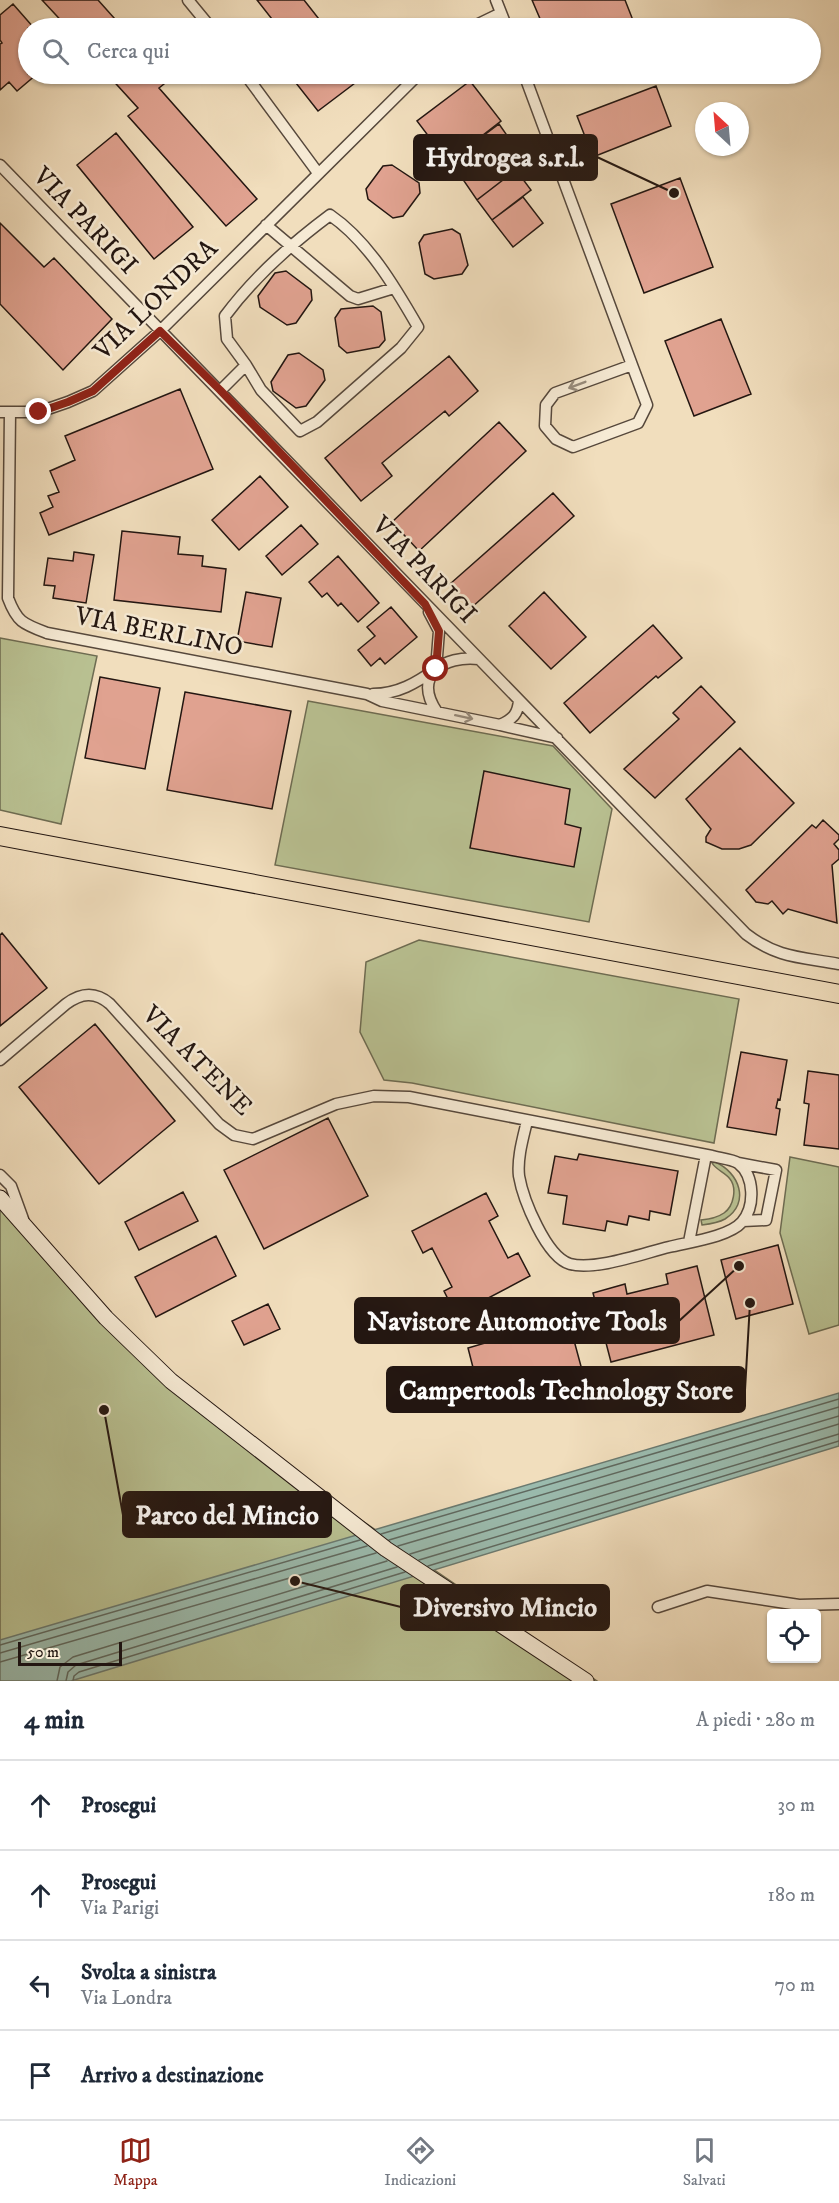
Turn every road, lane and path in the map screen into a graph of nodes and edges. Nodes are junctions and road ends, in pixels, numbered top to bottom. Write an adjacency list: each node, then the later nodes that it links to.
1 (188, 0): 4 (street)
2 (496, 0): 3 (street)
3 (501, 13): 5 (street); 6 (street)
4 (203, 18)
5 (491, 18)
6 (503, 18)
7 (252, 84): 11 (street)
8 (409, 84): 11 (street, VIA LONDRA)
9 (528, 84): 16 (street)
10 (0, 165): 15 (street, VIA PARIGI)
11 (318, 173): 12 (street, VIA LONDRA)
12 (266, 225): 13 (street); 15 (street, VIA LONDRA)
13 (290, 247): 14 (street); 14 (street); 17 (street)
14 (394, 288): 17 (street)
15 (160, 331): 18 (street, VIA PARIGI); 19 (street, VIA LONDRA)
16 (632, 364): 16 (street, one-way to 16)
17 (246, 365): 18 (street)
18 (220, 390): 20 (street, VIA PARIGI)
19 (5, 412): 23 (street, VIA BERLINO)
20 (425, 604): 21 (street, VIA PARIGI); 22 (street)
21 (479, 659): 22 (street); 24 (street, VIA PARIGI)
22 (436, 669): 23 (street); 25 (street)
23 (367, 694): 25 (street, VIA BERLINO)
24 (519, 700): 26 (street); 27 (street, VIA PARIGI)
25 (437, 712): 26 (street, VIA BERLINO, one-way to 26)
26 (500, 725): 27 (street, VIA BERLINO)
27 (557, 738): 29 (street, VIA PARIGI)
28 (0, 836): 30 (highway)
29 (839, 964)
30 (839, 994)
31 (0, 1060): 32 (street, VIA ATENE)
32 (527, 1121): 33 (street, VIA ATENE); 39 (street, VIA ATENE)
33 (706, 1155): 34 (street, VIA ATENE); 39 (street)
34 (738, 1163): 37 (street); 37 (street, VIA ATENE)
35 (0, 1175): 38 (street)
36 (0, 1198): 38 (main road)
37 (743, 1221): 39 (street, VIA ATENE)
38 (25, 1225): 42 (main road)
39 (689, 1242)
40 (839, 1604): 41 (street)
41 (658, 1607)
42 (586, 1681)

